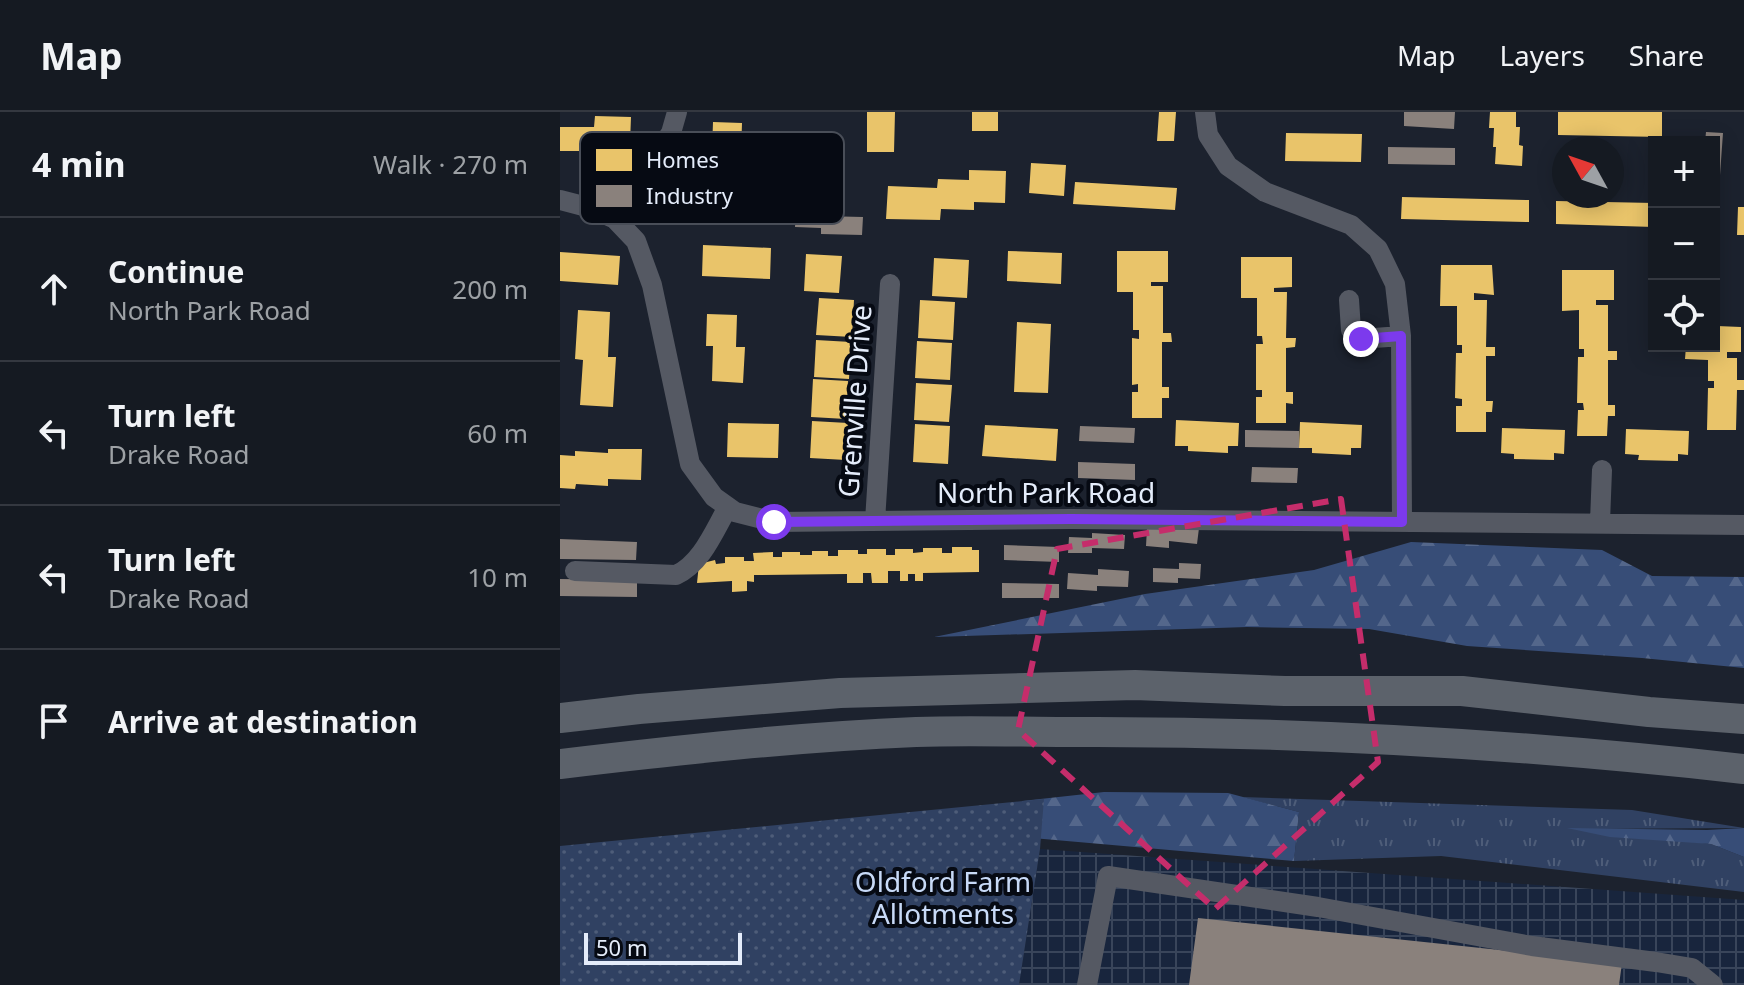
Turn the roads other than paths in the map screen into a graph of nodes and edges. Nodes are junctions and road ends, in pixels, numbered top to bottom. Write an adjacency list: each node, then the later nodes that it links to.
1 (677, 112): 3 (street)
2 (1205, 112): 9 (street)
3 (671, 132)
4 (560, 200): 5 (street, North Park Road)
5 (580, 205)
6 (620, 224): 11 (street, North Park Road)
7 (890, 284): 12 (street, Grenville Drive)
8 (1349, 300): 9 (street)
9 (1401, 336): 13 (street)
10 (1602, 470): 14 (street)
11 (728, 507): 12 (street, North Park Road); 16 (street)
12 (875, 521): 13 (street, North Park Road)
13 (1402, 522): 14 (street, North Park Road)
14 (1600, 522): 15 (street, North Park Road)
15 (1744, 525)
16 (575, 571)
17 (560, 718): 18 (highway)
18 (1744, 719)
19 (560, 764): 20 (highway)
20 (1744, 769)
21 (1087, 985): 22 (street)
22 (1713, 985)

